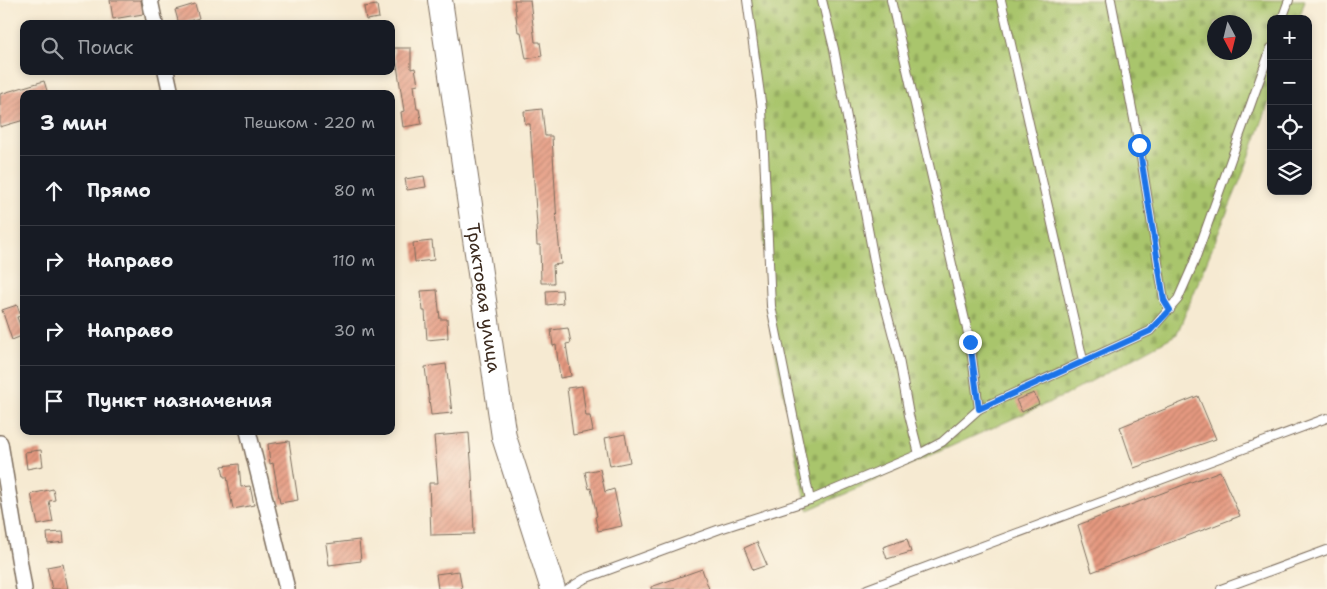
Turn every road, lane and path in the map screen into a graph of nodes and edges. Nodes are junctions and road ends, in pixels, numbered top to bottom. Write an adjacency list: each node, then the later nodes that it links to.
1 (150, 0): 10 (street)
2 (440, 0): 25 (main road, Трактовая улица)
3 (747, 0): 21 (lane)
4 (822, 0): 20 (lane)
5 (891, 0): 16 (lane)
6 (1001, 0): 15 (lane)
7 (1111, 0): 14 (lane)
8 (1289, 0): 9 (lane)
9 (1283, 15)
10 (154, 20)
11 (1267, 59): 14 (lane)
12 (167, 75): 13 (street)
13 (170, 90)
14 (1170, 310): 15 (lane)
15 (1083, 360): 16 (lane)
16 (979, 409): 20 (lane)
17 (1327, 418): 27 (lane)
18 (249, 435): 24 (street)
19 (0, 442): 23 (street)
20 (919, 454): 21 (lane)
21 (810, 500): 26 (lane)
22 (1327, 550): 28 (lane)
23 (24, 589)
24 (287, 589)
25 (554, 589)
26 (568, 589)
27 (867, 589)
28 (1221, 589)

